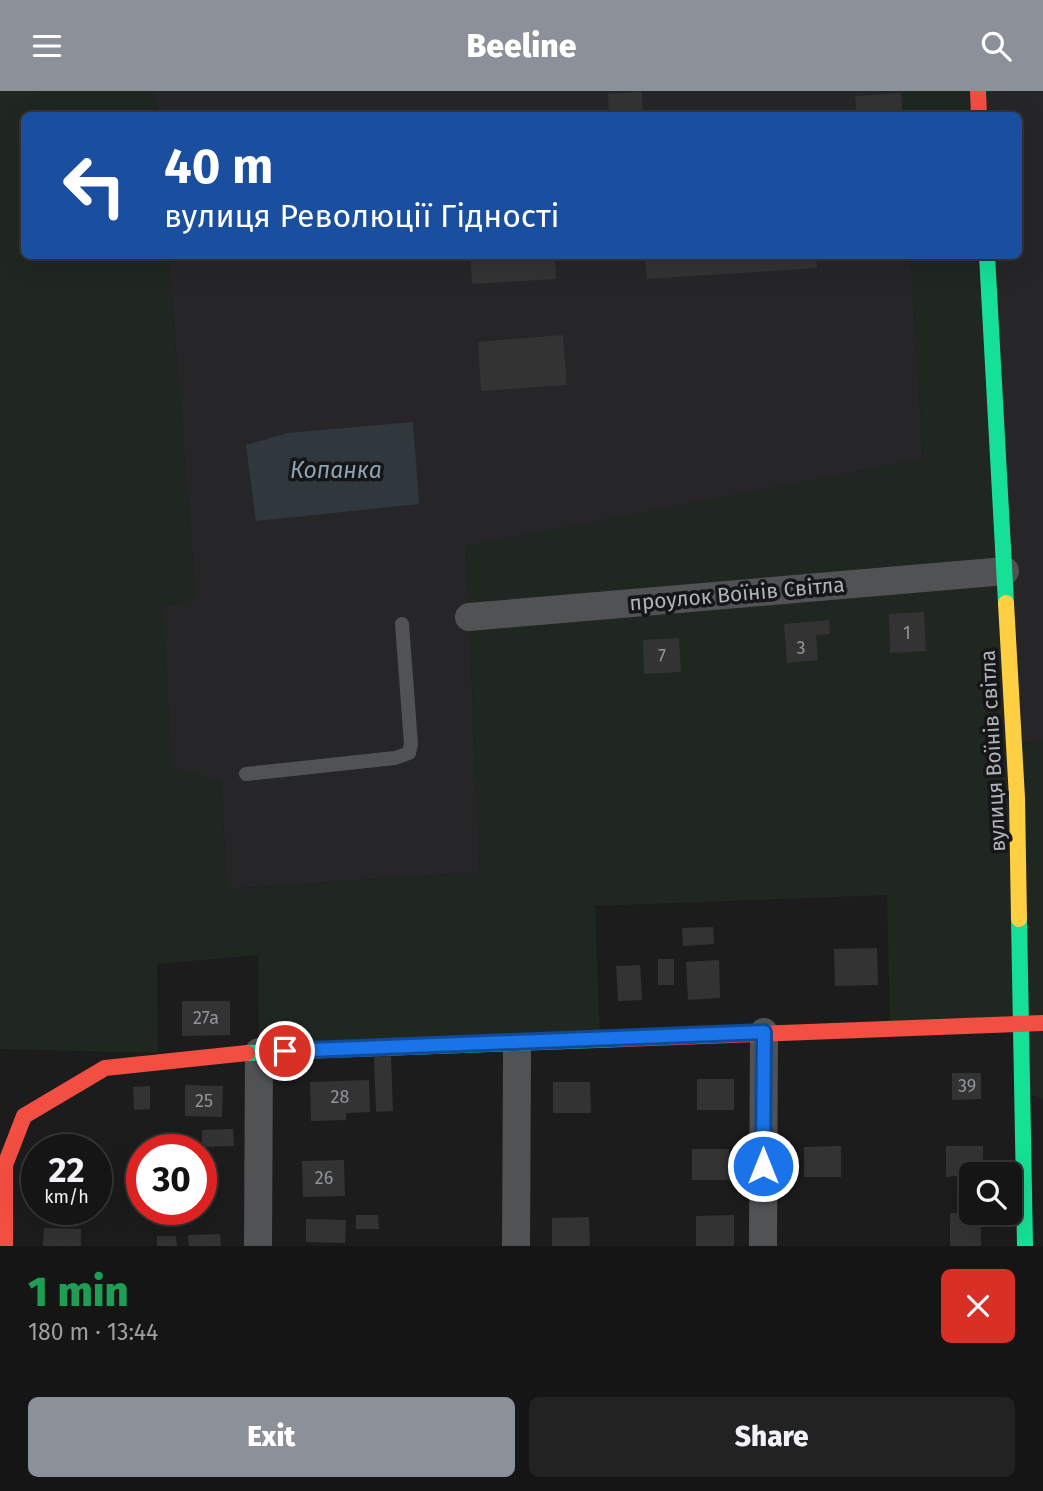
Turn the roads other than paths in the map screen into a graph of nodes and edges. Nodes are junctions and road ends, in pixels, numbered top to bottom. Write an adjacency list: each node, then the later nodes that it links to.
1 (978, 91): 2 (street)
2 (979, 112)
3 (988, 259): 4 (street, вулиця Воїнів світла)
4 (1004, 571): 5 (street, проулок Воїнів Світла); 9 (street, вулиця Воїнів світла)
5 (469, 617)
6 (402, 624): 7 (lane)
7 (246, 774)
8 (1043, 1023): 9 (street)
9 (1023, 1024): 10 (street); 13 (street, вулиця Воїнів світла)
10 (764, 1032): 11 (street); 18 (street)
11 (259, 1052): 15 (street); 16 (street)
12 (517, 1053): 17 (street)
13 (1024, 1118): 14 (lane); 19 (street, вулиця Воїнів світла)
14 (1043, 1131)
15 (5, 1246)
16 (258, 1246)
17 (516, 1246)
18 (763, 1246)
19 (1025, 1246)

